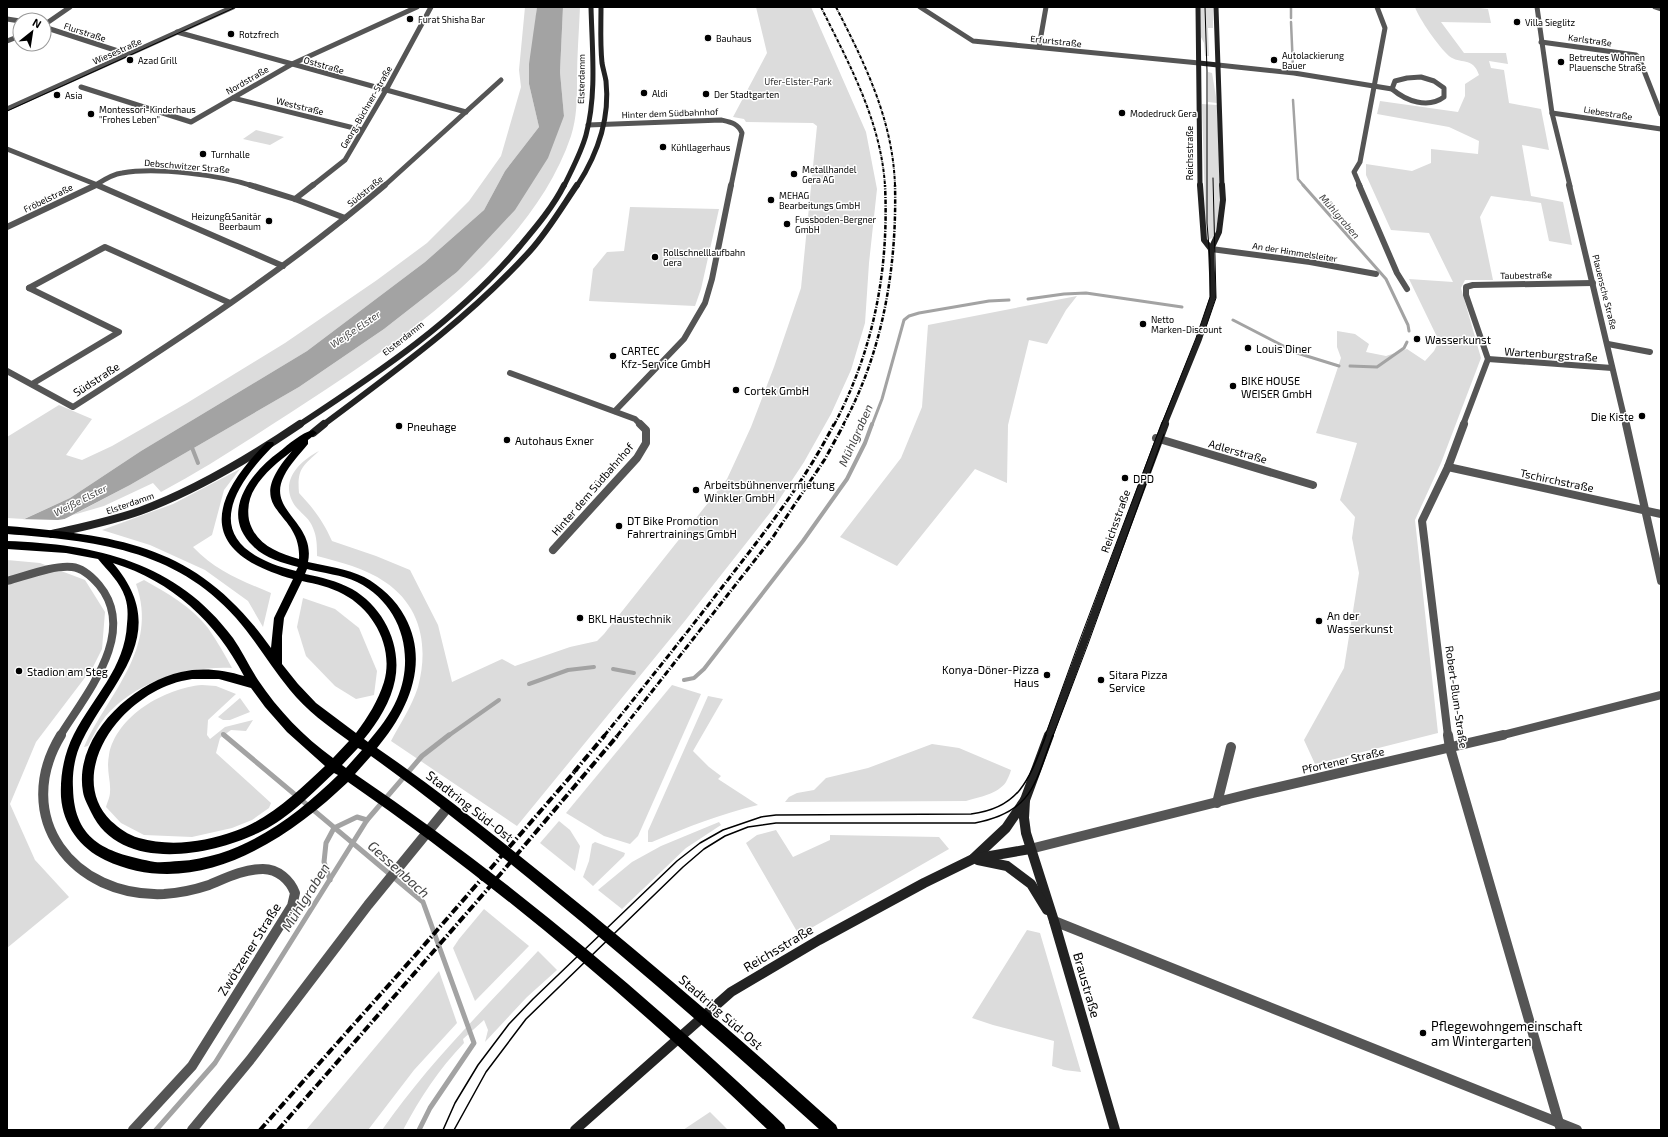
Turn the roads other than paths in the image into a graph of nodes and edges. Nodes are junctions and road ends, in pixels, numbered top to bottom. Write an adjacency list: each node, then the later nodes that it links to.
1 (70, 7): 15 (street)
2 (233, 7): 17 (street, Wiesestraße)
3 (417, 7): 22 (street, Nordstraße)
4 (432, 7): 28 (street, Georg-Büchner-Straße)
5 (591, 7): 35 (main road, Elsterdamm)
6 (601, 7): 34 (main road, Elsterdamm)
7 (920, 7): 19 (street, Erfurtstraße)
8 (1046, 7): 19 (street)
9 (1198, 7): 21 (main road, Reichsstraße)
10 (1216, 7): 23 (main road, Reichsstraße)
11 (1377, 7): 25 (street)
12 (1537, 7): 18 (street, Plauensche Straße)
13 (1656, 7): 14 (street)
14 (1661, 8)
15 (52, 20)
16 (52, 29): 20 (street, Flurstraße)
17 (177, 32): 22 (street, Oststraße); 30 (street, Wiesestraße)
18 (1542, 42): 32 (street, Plauensche Straße); 33 (street, Karlstraße)
19 (1039, 47): 21 (street, Erfurtstraße)
20 (121, 52)
21 (1199, 63): 23 (main road); 43 (main road, Reichsstraße)
22 (292, 64): 28 (street, Oststraße); 29 (street, Nordstraße)
23 (1218, 65): 25 (street); 43 (main road, Reichsstraße)
24 (501, 80): 31 (street, Südstraße)
25 (1374, 86): 27 (street); 47 (street)
26 (81, 87): 29 (street, Nordstraße)
27 (1392, 89): 27 (street)
28 (386, 90): 31 (street, Oststraße); 37 (street, Georg-Büchner-Straße)
29 (233, 98): 37 (street, Weststraße)
30 (7, 110)
31 (466, 112): 41 (street, Südstraße)
32 (1552, 113): 36 (street, Liebestraße); 46 (street, Plauensche Straße)
33 (1661, 114)
34 (604, 124): 35 (street, Hinter dem Südbahnhof); 56 (street, Hinter dem Südbahnhof); 57 (main road, Elsterdamm)
35 (588, 125): 59 (main road, Elsterdamm)
36 (1661, 129)
37 (362, 130): 40 (street, Georg-Büchner-Straße)
38 (7, 148): 39 (street)
39 (96, 184): 40 (street, Debschwitzer Straße); 42 (street, Fröbelstraße); 44 (street)
40 (295, 199): 41 (street, Debschwitzer Straße)
41 (345, 218): 44 (street, Südstraße)
42 (7, 227)
43 (1211, 249): 45 (street, An der Himmelsleiter); 58 (main road, Reichsstraße)
44 (283, 266): 48 (street, Südstraße)
45 (1376, 274)
46 (1593, 283): 49 (street, Plauensche Straße); 51 (street, Taubestraße)
47 (1407, 289)
48 (230, 303): 55 (street, Südstraße); 55 (street)
49 (1608, 344): 50 (street); 52 (street, Plauensche Straße)
50 (1650, 352)
51 (1488, 359): 52 (street, Wartenburgstraße); 60 (street, Robert-Blum-Straße)
52 (1612, 368): 62 (street, Plauensche Straße)
53 (7, 370): 55 (street, Südstraße)
54 (510, 373): 56 (street, Hinter dem Südbahnhof)
55 (32, 384)
56 (614, 411): 67 (street, Hinter dem Südbahnhof)
57 (313, 433): 68 (main road); 71 (main road)
58 (1158, 439): 61 (street, Adlerstraße); 76 (main road, Reichsstraße)
59 (270, 444): 65 (main road, Elsterdamm); 72 (main road)
60 (1448, 467): 62 (street, Tschirchstraße); 75 (street, Robert-Blum-Straße)
61 (1313, 485)
62 (1645, 511): 63 (street, Tschirchstraße); 70 (street, Plauensche Straße)
63 (1661, 514)
64 (7, 530): 65 (main road, Stadtring Süd-Ost)
65 (52, 534): 71 (main road, Stadtring Süd-Ost)
66 (7, 545): 68 (main road)
67 (553, 550)
68 (102, 557): 72 (main road)
69 (7, 581): 84 (street, Zwötzener Straße)
70 (1661, 581)
71 (277, 666): 78 (main road, Stadtring Süd-Ost)
72 (254, 684): 79 (main road)
73 (1661, 695): 75 (street, Pfortener Straße)
74 (1231, 747): 77 (street)
75 (1450, 748): 77 (street, Pfortener Straße); 83 (street, Robert-Blum-Straße)
76 (1025, 800): 80 (main road, Braustraße); 81 (main road)
77 (1217, 803): 80 (street, Pfortener Straße)
78 (448, 807): 79 (street); 88 (main road, Stadtring Süd-Ost)
79 (427, 832): 85 (street); 87 (main road)
80 (1030, 849): 81 (main road, Reichsstraße); 82 (main road, Braustraße)
81 (974, 859): 82 (main road); 86 (main road, Reichsstraße)
82 (1054, 921): 83 (street); 89 (main road, Braustraße)
83 (1560, 1126): 90 (street)
84 (133, 1130)
85 (192, 1130)
86 (575, 1130)
87 (779, 1130)
88 (831, 1130)
89 (1115, 1130)
90 (1577, 1130)

